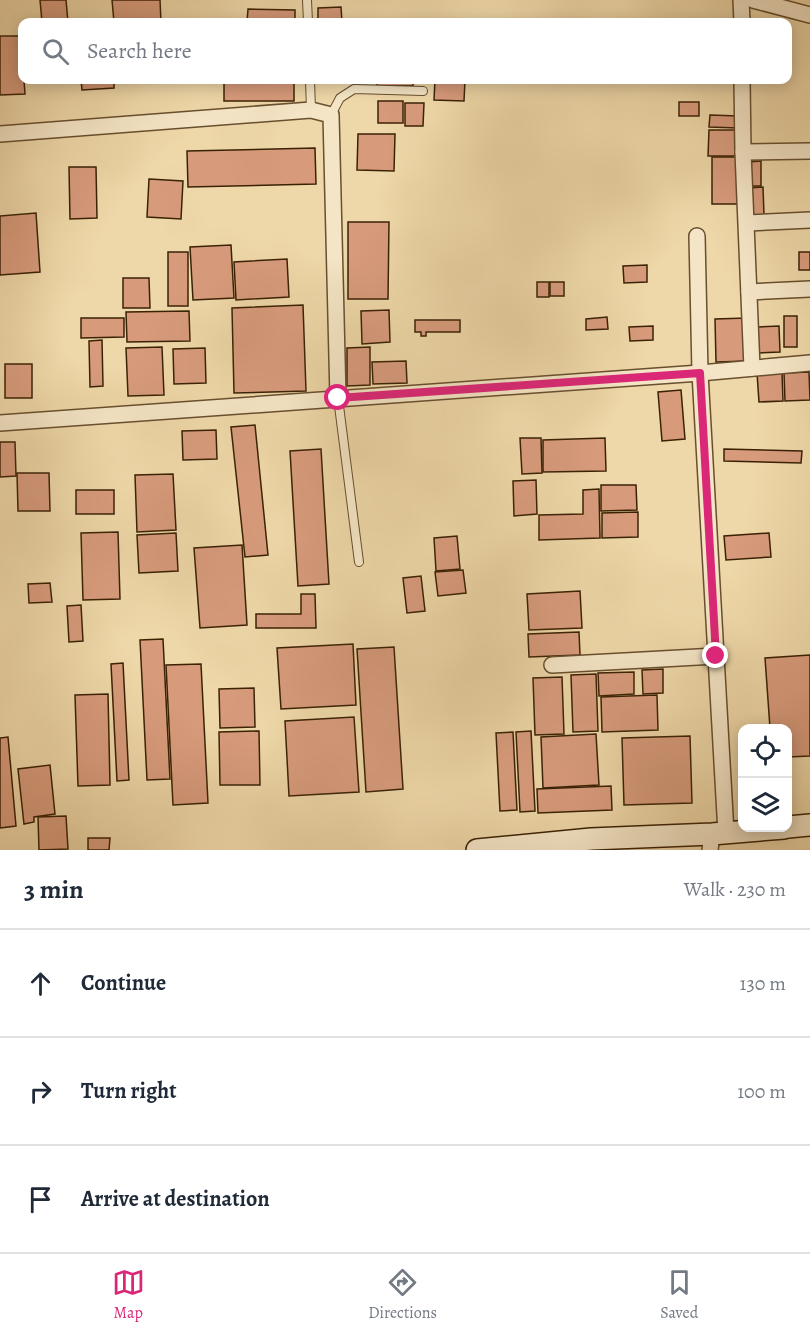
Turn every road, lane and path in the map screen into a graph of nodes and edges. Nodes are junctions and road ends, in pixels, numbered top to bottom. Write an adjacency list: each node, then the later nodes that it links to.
1 (307, 0): 5 (lane)
2 (741, 0): 6 (street)
3 (753, 0): 4 (street)
4 (810, 15)
5 (308, 18)
6 (742, 18)
7 (310, 84): 10 (lane)
8 (742, 84): 14 (street)
9 (423, 91): 11 (lane)
10 (311, 110): 11 (street); 12 (street)
11 (332, 115): 23 (street)
12 (0, 134)
13 (810, 151): 14 (street)
14 (743, 152): 16 (street)
15 (810, 220): 16 (street)
16 (747, 223): 19 (street)
17 (697, 236): 22 (street)
18 (810, 289): 19 (street)
19 (748, 292): 21 (street)
20 (810, 363): 21 (street)
21 (752, 368): 22 (street)
22 (700, 373): 23 (street); 26 (street)
23 (338, 398): 24 (street); 25 (lane)
24 (0, 423)
25 (359, 562)
26 (716, 656): 27 (street); 31 (street)
27 (552, 665)
28 (810, 825): 29 (street)
29 (792, 826)
30 (757, 832): 31 (street)
31 (716, 839): 32 (street)
32 (590, 844): 34 (street)
33 (477, 850): 34 (street)
34 (493, 850)

